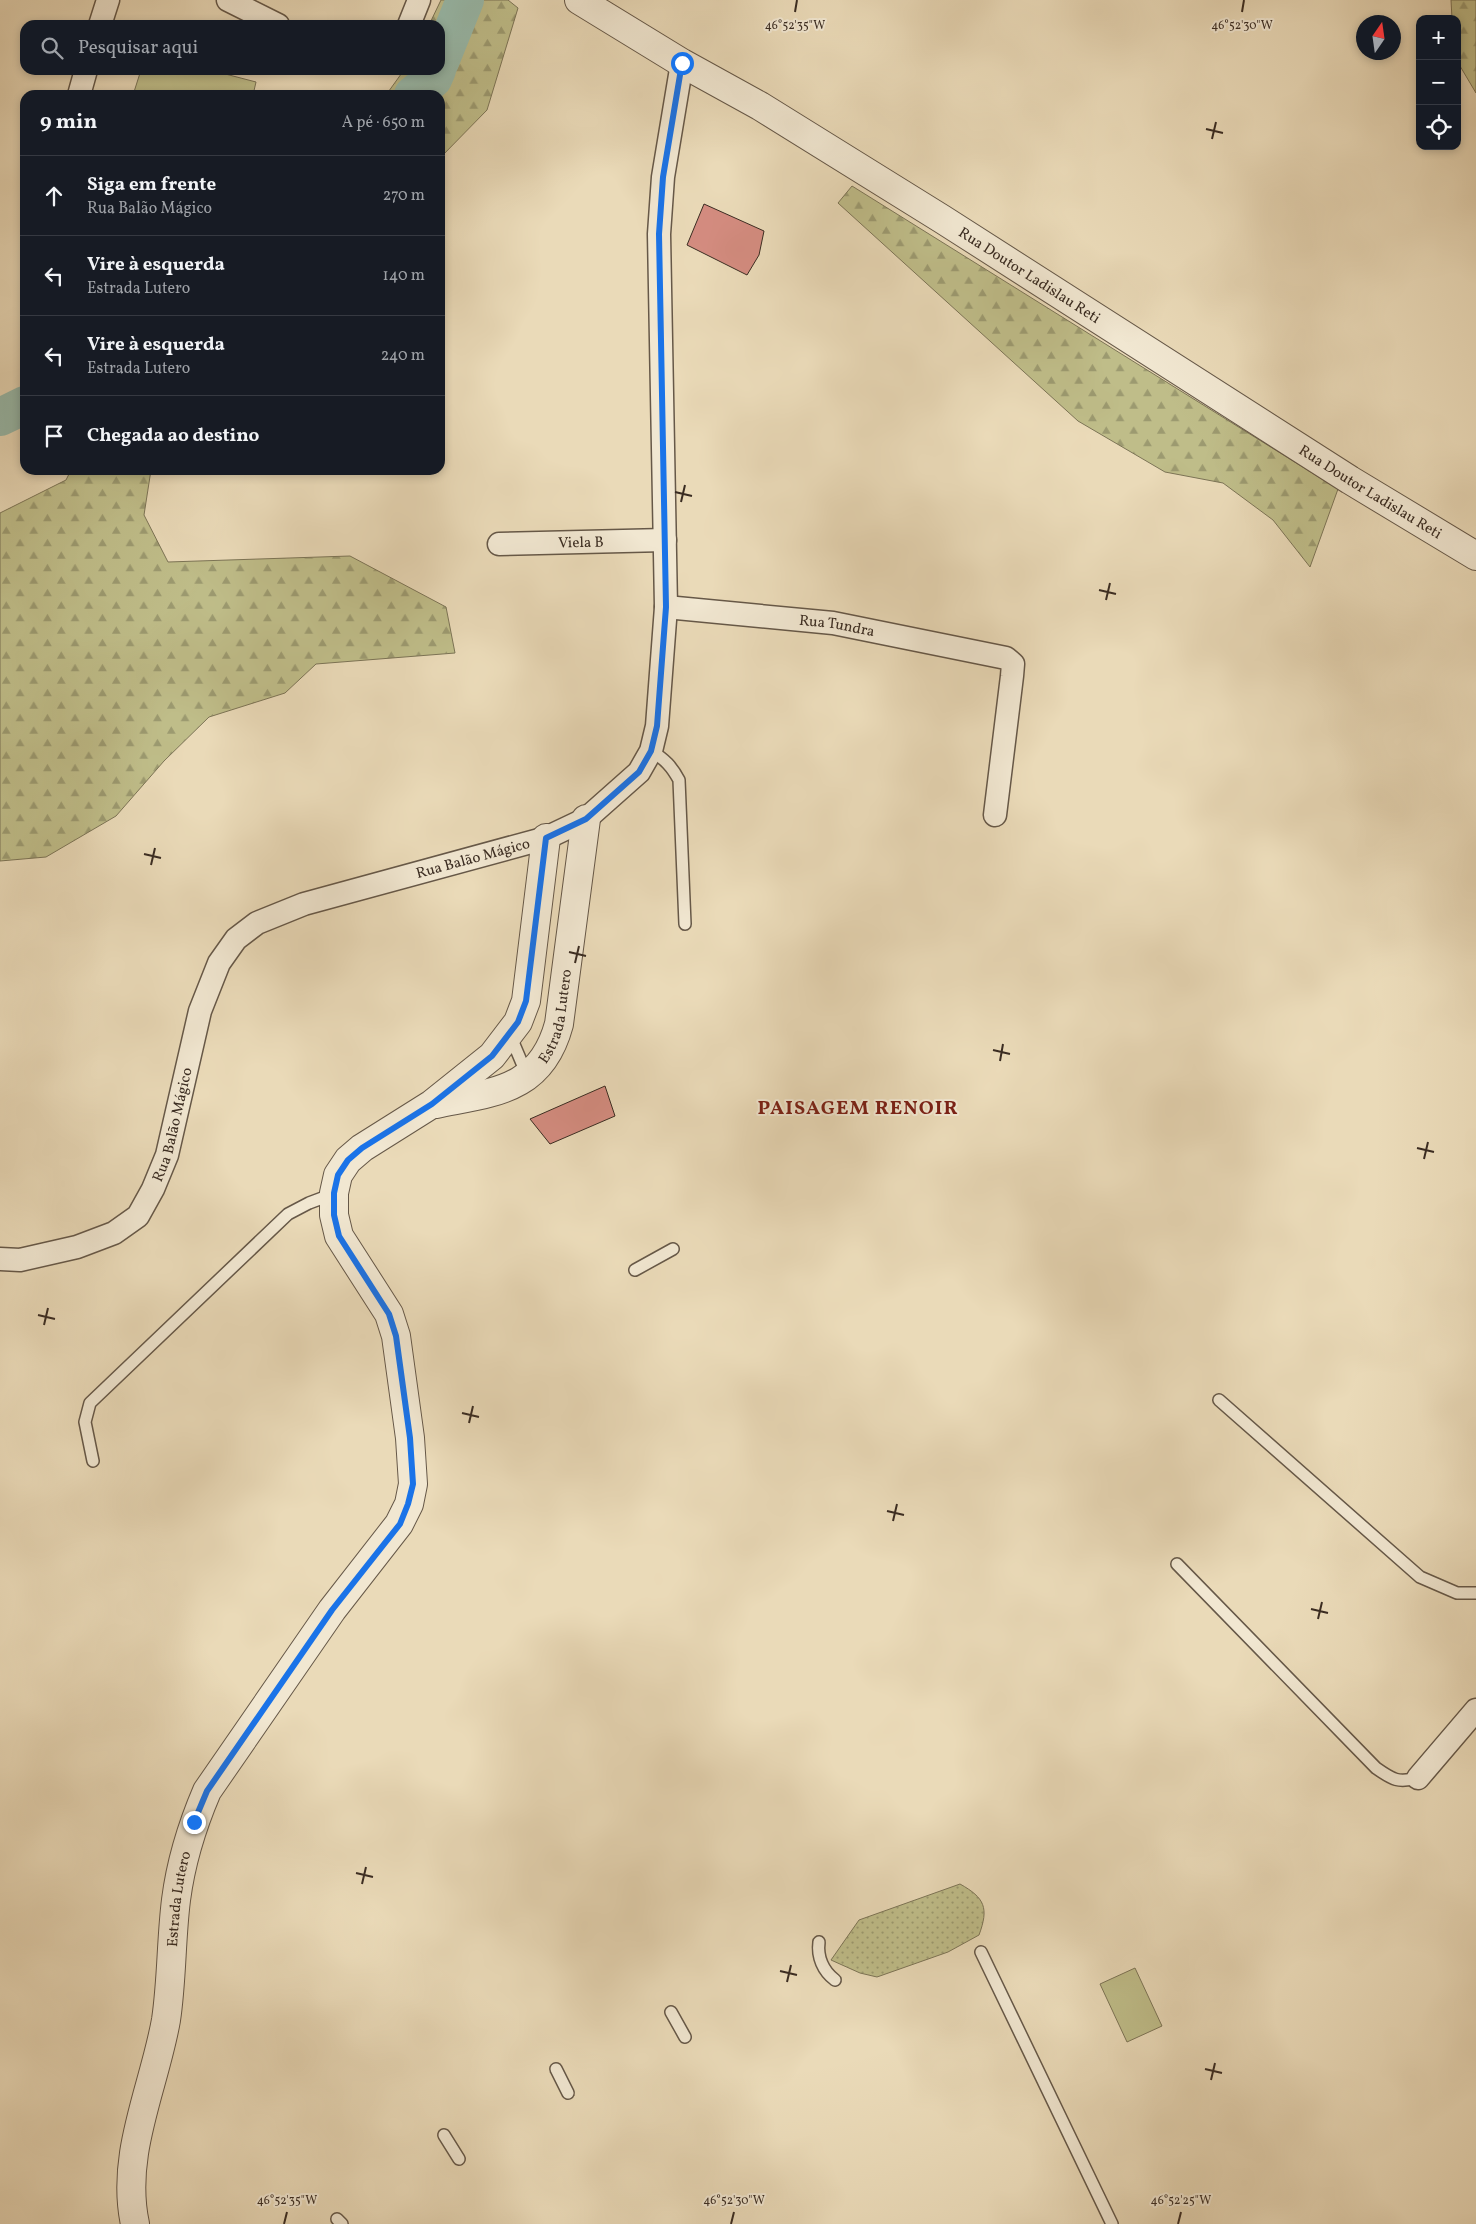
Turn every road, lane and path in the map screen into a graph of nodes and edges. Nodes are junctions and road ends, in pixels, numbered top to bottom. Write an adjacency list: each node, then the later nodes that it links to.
1 (108, 0): 5 (street)
2 (228, 0): 6 (street)
3 (419, 0): 7 (street)
4 (579, 0): 8 (street, Rua Doutor Ladislau Reti)
5 (102, 20)
6 (268, 20)
7 (411, 20)
8 (682, 63): 11 (street, Rua Balão Mágico); 13 (street, Rua Doutor Ladislau Reti)
9 (85, 75): 10 (street)
10 (80, 90)
11 (665, 540): 12 (street, Viela B); 14 (street, Rua Balão Mágico)
12 (499, 544)
13 (1476, 556)
14 (666, 607): 15 (street, Rua Balão Mágico); 16 (street, Rua Tundra)
15 (651, 751): 17 (street, Rua Balão Mágico); 19 (lane)
16 (995, 815)
17 (586, 819): 18 (street, Rua Balão Mágico); 21 (street, Estrada Lutero)
18 (546, 838): 20 (street, Estrada Lutero); 25 (street, Rua Balão Mágico)
19 (685, 924)
20 (510, 1035): 21 (lane); 22 (street, Estrada Lutero)
21 (528, 1077): 22 (street, Estrada Lutero)
22 (432, 1104): 23 (street, Estrada Lutero)
23 (334, 1193): 28 (lane); 42 (street, Estrada Lutero)
24 (673, 1249): 26 (lane)
25 (0, 1259)
26 (636, 1270)
27 (1219, 1400): 30 (lane)
28 (93, 1461)
29 (1177, 1564): 32 (lane)
30 (1476, 1593)
31 (1476, 1710): 32 (street)
32 (1418, 1778)
33 (819, 1942): 35 (lane)
34 (981, 1952): 43 (lane)
35 (835, 1980)
36 (672, 2012): 37 (lane)
37 (685, 2037)
38 (556, 2069): 39 (lane)
39 (568, 2093)
40 (444, 2135): 41 (lane)
41 (459, 2159)
42 (135, 2224)
43 (1112, 2224)

